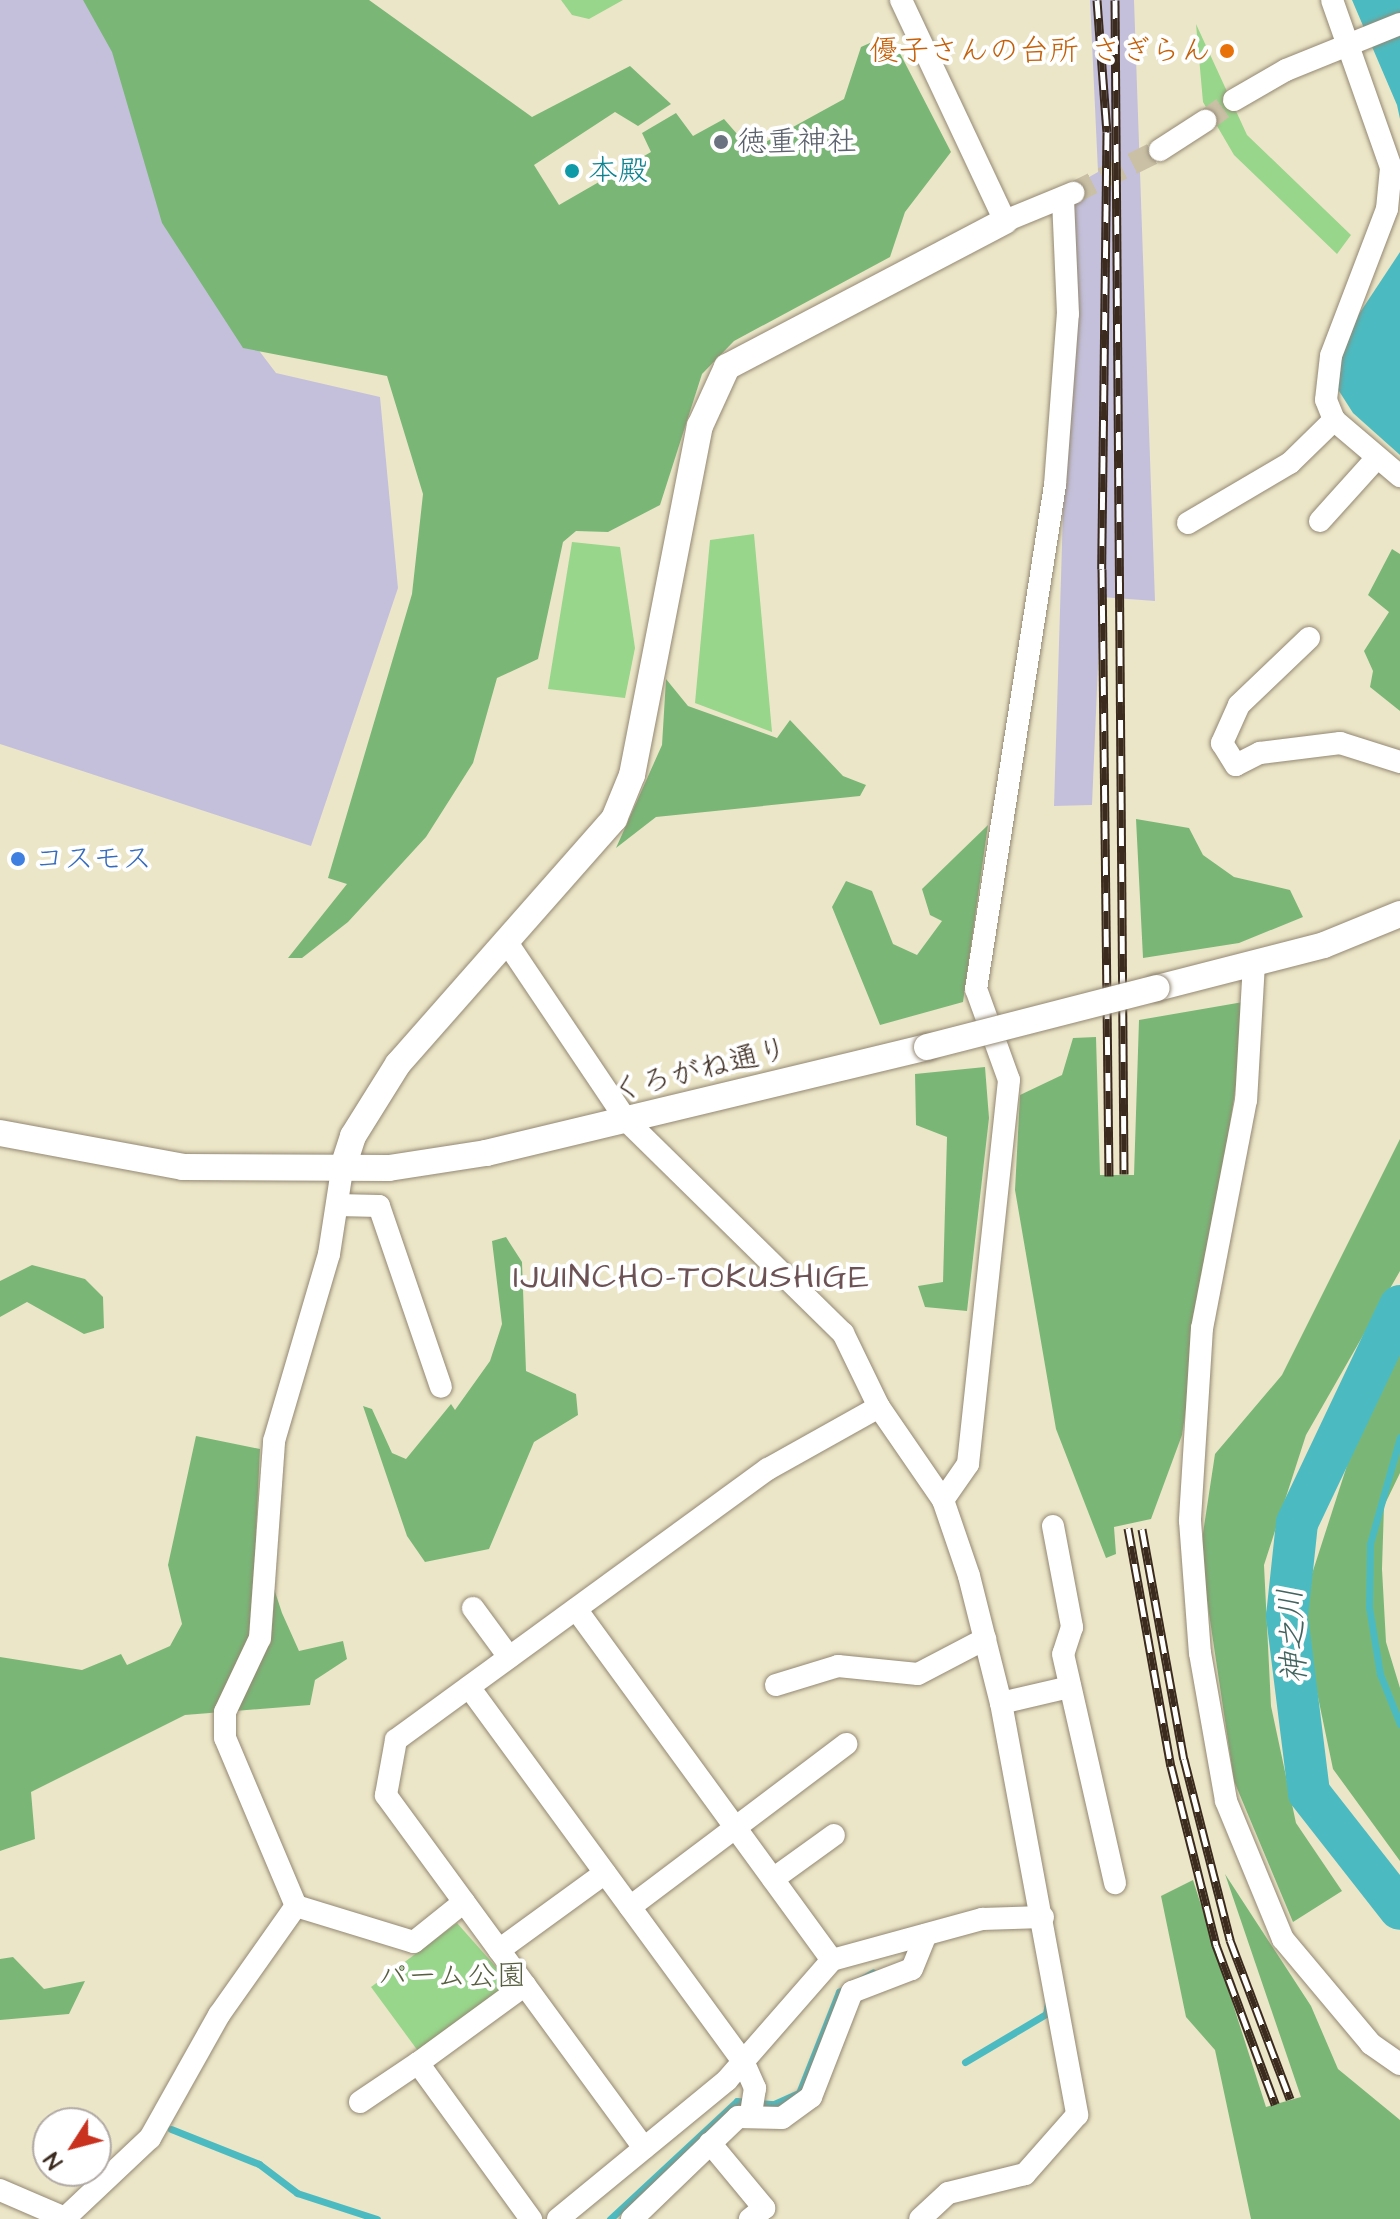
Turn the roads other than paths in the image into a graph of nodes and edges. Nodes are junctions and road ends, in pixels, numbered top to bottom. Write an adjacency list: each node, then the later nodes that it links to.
1 (901, 0): 8 (street)
2 (1332, 0): 4 (street)
3 (1400, 24): 4 (street)
4 (1355, 44): 5 (street); 9 (street)
5 (1234, 100)
6 (1205, 121): 7 (street)
7 (1160, 150)
8 (1005, 221): 17 (street); 25 (street)
9 (1334, 420): 10 (street); 13 (street)
10 (1375, 460): 11 (street); 12 (street)
11 (1400, 476)
12 (1320, 521)
13 (1188, 523)
14 (1309, 638): 15 (street)
15 (1400, 762)
16 (1400, 914): 18 (street, くろがね通り)
17 (508, 944): 19 (street); 21 (street)
18 (1254, 963): 19 (street, くろがね通り, bridge); 51 (street)
19 (627, 1121): 21 (street, くろがね通り); 24 (street)
20 (0, 1133): 21 (street, くろがね通り)
21 (342, 1170): 22 (street)
22 (337, 1205): 23 (street); 42 (street)
23 (441, 1387)
24 (879, 1407): 25 (street); 28 (street)
25 (943, 1500): 29 (street)
26 (1053, 1526): 33 (street)
27 (473, 1608): 30 (street)
28 (576, 1609): 30 (street); 36 (street)
29 (985, 1639): 31 (street); 34 (street)
30 (509, 1657): 32 (street)
31 (776, 1685)
32 (469, 1687): 38 (street); 41 (street)
33 (1070, 1687): 34 (street); 40 (street)
34 (1001, 1703): 44 (street)
35 (846, 1744): 36 (street)
36 (735, 1827): 39 (street); 43 (street)
37 (834, 1835): 39 (street)
38 (605, 1873): 43 (street); 46 (street)
39 (773, 1879): 47 (street)
40 (1115, 1883)
41 (464, 1902): 42 (street); 46 (street)
42 (296, 1906): 57 (street)
43 (630, 1907): 49 (street)
44 (1043, 1917): 45 (street); 62 (street)
45 (926, 1935): 47 (street); 52 (street)
46 (499, 1950): 48 (street)
47 (832, 1960): 49 (street)
48 (525, 1985): 50 (street); 55 (street)
49 (743, 2061): 52 (street); 55 (street)
50 (418, 2063): 53 (street); 58 (street)
51 (1400, 2064)
52 (753, 2100): 54 (street)
53 (360, 2102)
54 (710, 2143): 60 (street); 61 (street)
55 (644, 2148): 59 (street)
56 (0, 2190): 57 (street)
57 (64, 2219)
58 (531, 2219)
59 (558, 2219)
60 (632, 2219)
61 (750, 2219)
62 (920, 2219)

